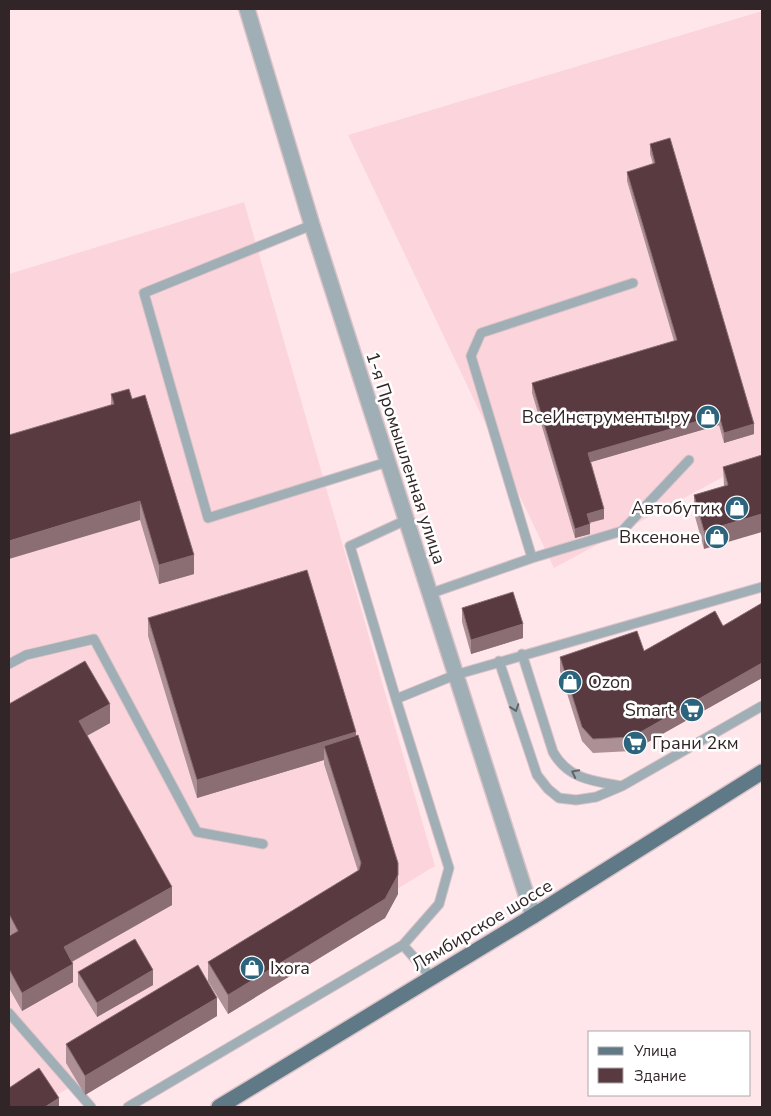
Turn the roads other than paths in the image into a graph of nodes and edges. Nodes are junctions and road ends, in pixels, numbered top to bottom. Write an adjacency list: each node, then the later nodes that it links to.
1 (247, 9): 2 (street, 1-я Промышленная улица)
2 (312, 225): 5 (street, 1-я Промышленная улица); 5 (lane)
3 (633, 283): 7 (lane)
4 (689, 460): 7 (lane)
5 (387, 462): 6 (street, 1-я Промышленная улица)
6 (406, 520): 9 (street, 1-я Промышленная улица); 14 (lane)
7 (532, 558): 9 (lane)
8 (762, 587): 10 (lane)
9 (429, 594): 13 (street, 1-я Промышленная улица)
10 (522, 654): 11 (lane); 17 (lane, one-way to 10)
11 (499, 661): 13 (lane); 17 (lane, one-way to 17)
12 (9, 664): 18 (lane)
13 (456, 675): 14 (lane); 19 (street, 1-я Промышленная улица)
14 (396, 699): 20 (lane)
15 (762, 706): 17 (lane)
16 (762, 772): 19 (main road, Лямбирское шоссе)
17 (622, 786)
18 (262, 844)
19 (533, 916): 21 (main road, Лямбирское шоссе)
20 (403, 945): 21 (lane); 24 (lane)
21 (432, 978): 25 (main road, Лямбирское шоссе)
22 (9, 1013): 23 (lane)
23 (91, 1107)
24 (128, 1107)
25 (219, 1107)

